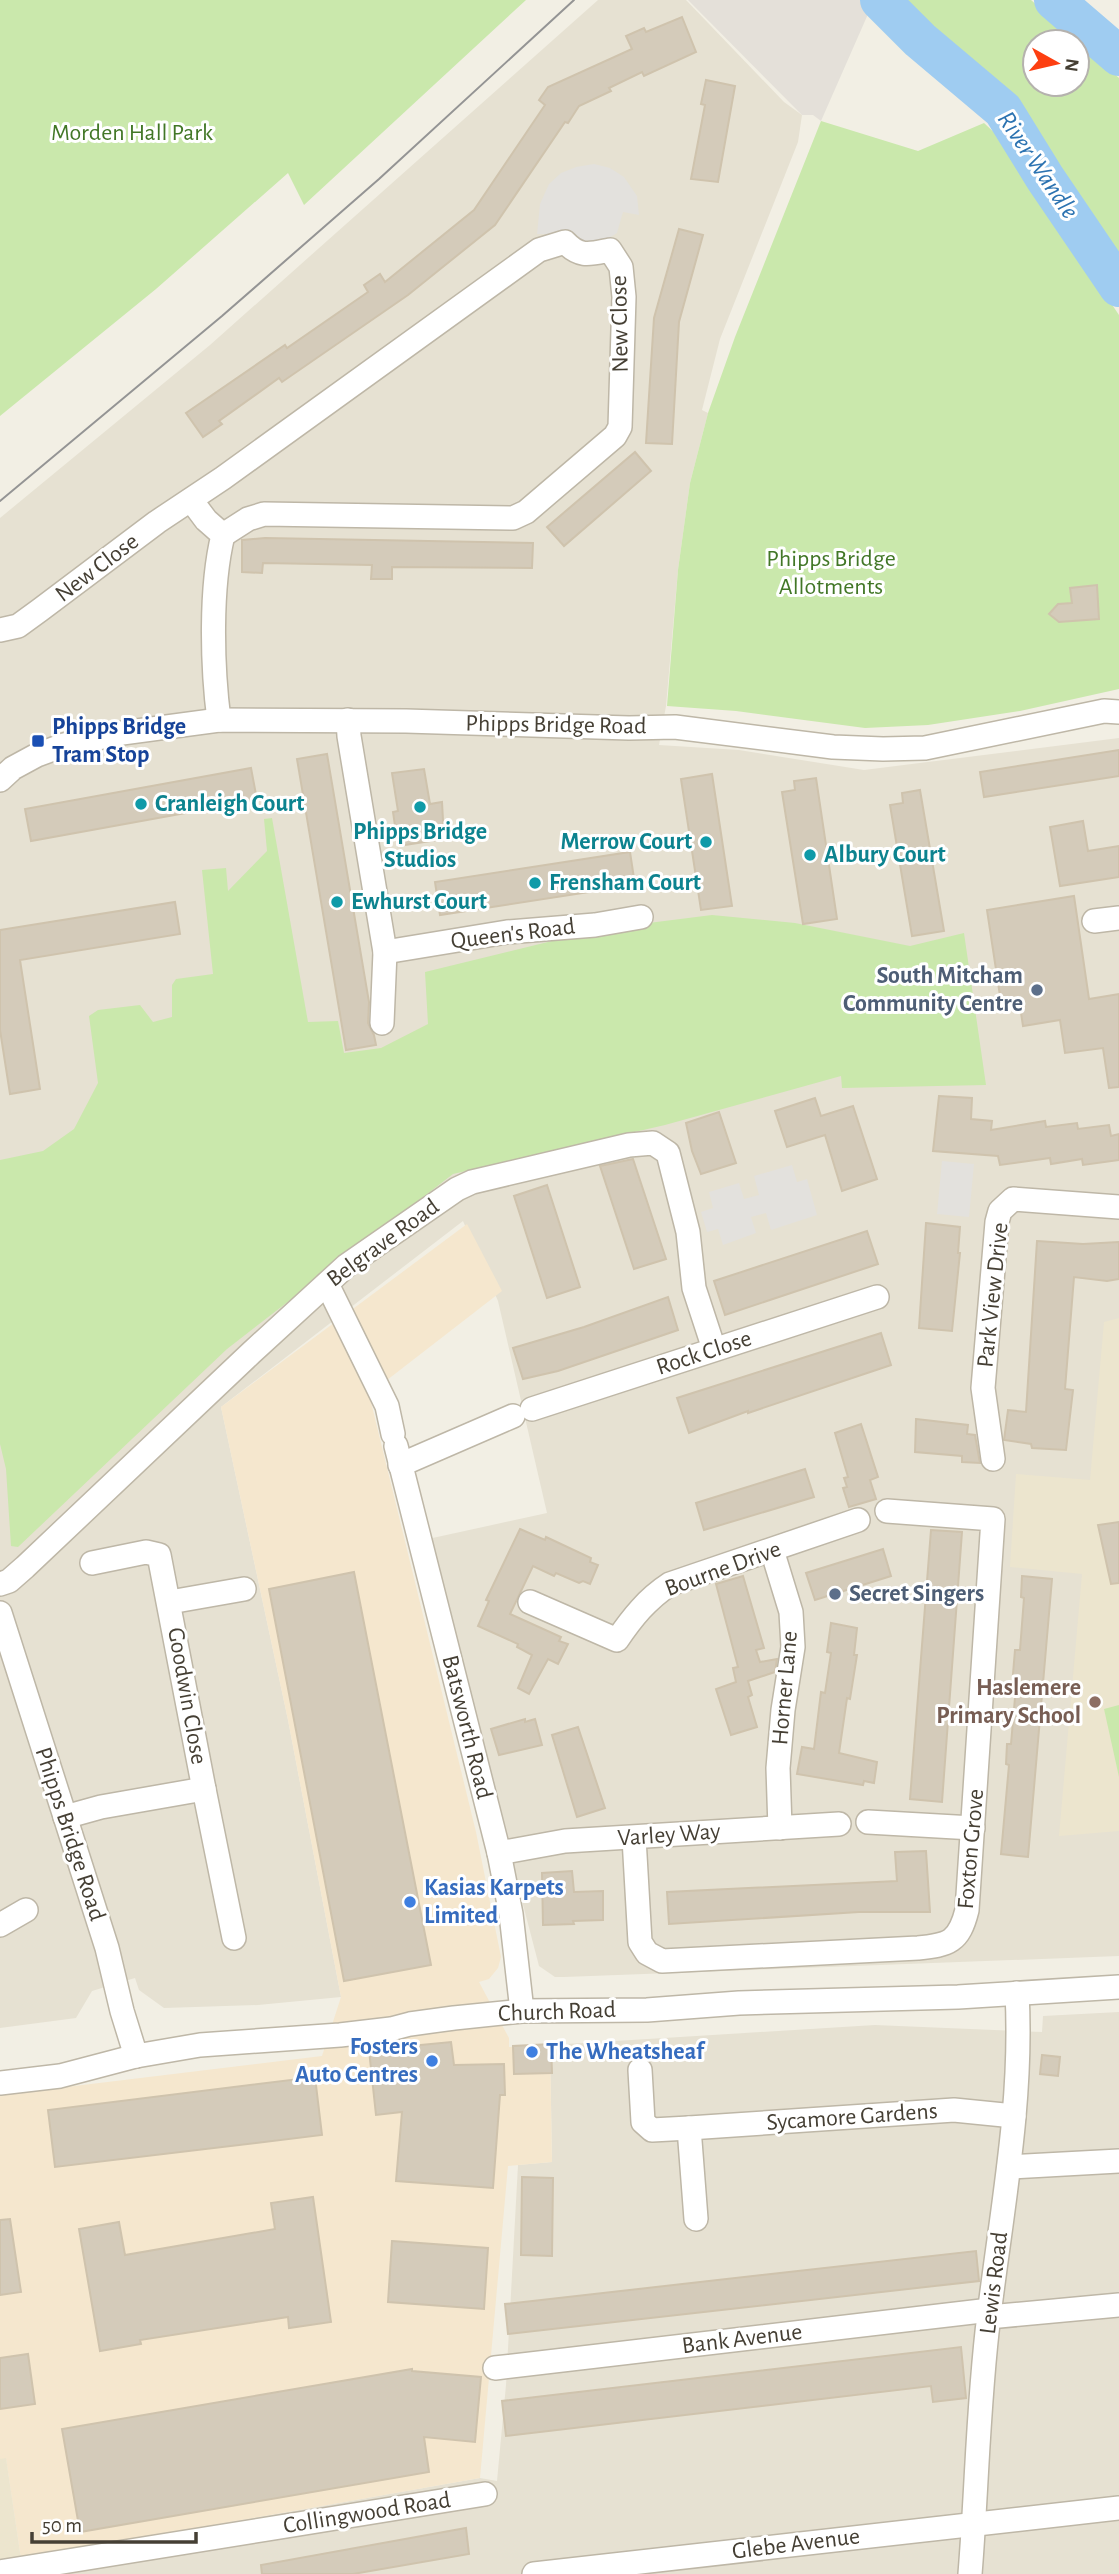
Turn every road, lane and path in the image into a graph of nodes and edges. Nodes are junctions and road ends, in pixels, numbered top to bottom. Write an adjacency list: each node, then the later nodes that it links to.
1 (191, 500): 2 (street); 2 (street, New Close); 3 (street, New Close)
2 (223, 535): 5 (street)
3 (0, 630)
4 (1119, 712): 6 (street, Phipps Bridge Road)
5 (219, 720): 6 (street, Phipps Bridge Road); 7 (street, Phipps Bridge Road)
6 (348, 720): 11 (street)
7 (0, 780)
8 (641, 917): 11 (street, Queen's Road)
9 (1119, 918): 10 (street)
10 (1094, 921)
11 (385, 952): 12 (street)
12 (382, 1023)
13 (1119, 1207): 18 (street, Park View Drive)
14 (327, 1284): 16 (street, Belgrave Road); 17 (street, Batsworth Road); 23 (street, Belgrave Road)
15 (877, 1297): 16 (street, Rock Close)
16 (714, 1349): 17 (street, Rock Close)
17 (396, 1448): 36 (street, Batsworth Road)
18 (993, 1460)
19 (887, 1511): 34 (street, Foxton Grove)
20 (858, 1520): 21 (street, Bourne Drive)
21 (772, 1550): 26 (street, Bourne Drive); 33 (street, Horner Lane)
22 (92, 1563): 25 (street, Goodwin Close)
23 (0, 1584)
24 (244, 1589): 25 (street, Goodwin Close)
25 (170, 1602): 29 (street, Goodwin Close)
26 (530, 1602)
27 (0, 1613): 28 (street, Phipps Bridge Road)
28 (5, 1650): 30 (street, Phipps Bridge Road)
29 (204, 1789): 30 (street, Goodwin Close); 39 (street, Goodwin Close)
30 (65, 1817): 43 (street, Phipps Bridge Road)
31 (868, 1822): 34 (street)
32 (839, 1824): 33 (street, Varley Way)
33 (780, 1828): 35 (street, Varley Way)
34 (973, 1828): 35 (street, Foxton Grove)
35 (634, 1838): 36 (street, Varley Way)
36 (499, 1853): 42 (street, Batsworth Road)
37 (26, 1910): 38 (street)
38 (0, 1924)
39 (234, 1938)
40 (1119, 1987): 41 (street, Church Road)
41 (1017, 1993): 42 (street, Church Road); 46 (street, Lewis Road)
42 (522, 2011): 43 (street, Church Road)
43 (136, 2056): 45 (street, Church Road)
44 (640, 2070): 47 (street, Sycamore Gardens)
45 (0, 2083)
46 (1014, 2116): 47 (street, Sycamore Gardens); 49 (street, Lewis Road)
47 (689, 2128): 50 (street)
48 (1119, 2161): 49 (street)
49 (1009, 2167): 52 (street, Lewis Road)
50 (696, 2219)
51 (1119, 2305): 52 (street, Bank Avenue)
52 (989, 2313): 53 (street, Bank Avenue); 56 (street, Lewis Road)
53 (495, 2368)
54 (485, 2494): 57 (street, Collingwood Road)
55 (1119, 2508): 56 (street, Glebe Avenue)
56 (974, 2523): 58 (street, Glebe Avenue); 59 (street, Lewis Road)
57 (0, 2572)
58 (534, 2574)
59 (970, 2574)

